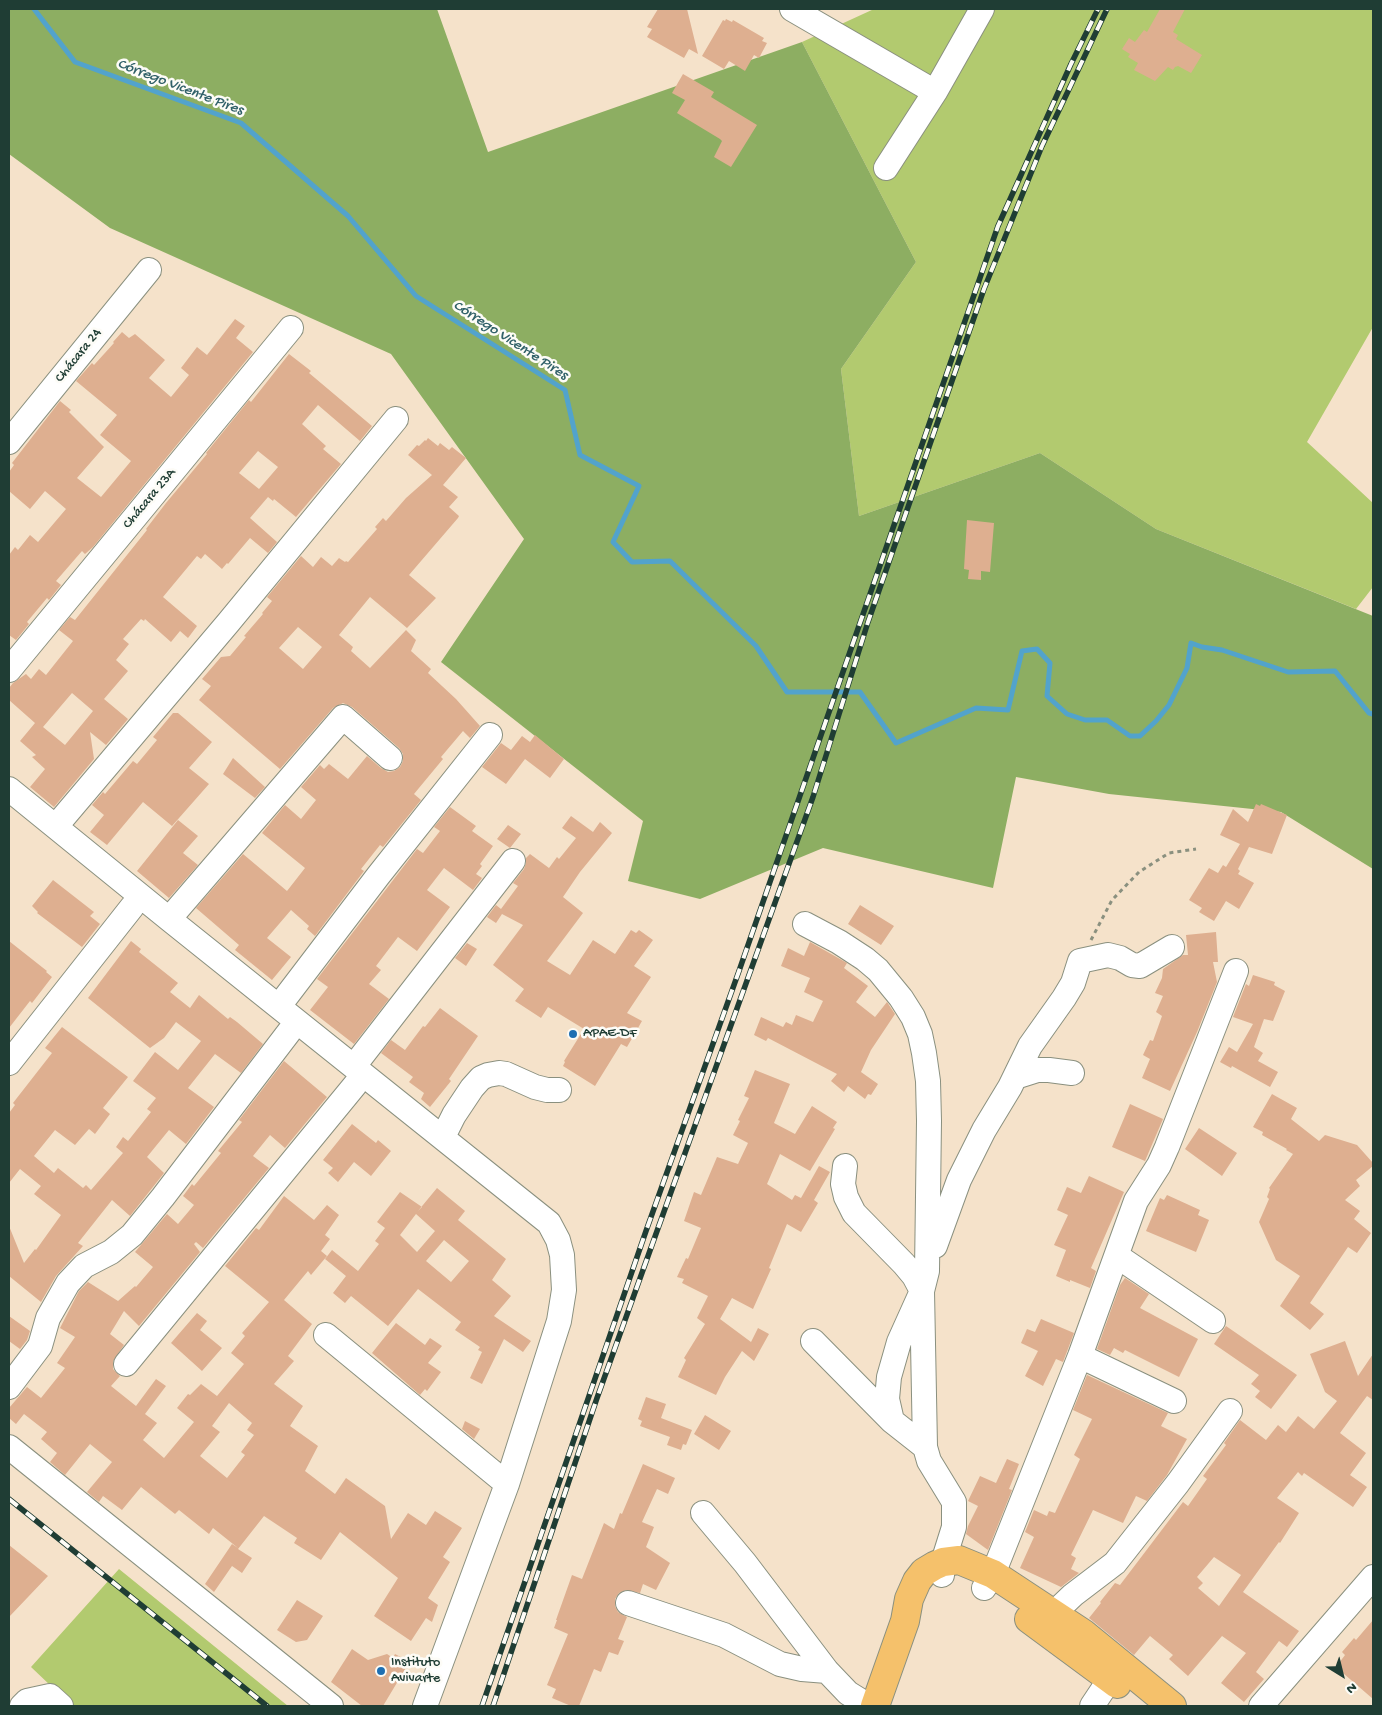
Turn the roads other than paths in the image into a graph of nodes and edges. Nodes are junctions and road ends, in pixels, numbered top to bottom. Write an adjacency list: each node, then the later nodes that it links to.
1 (792, 9): 3 (street)
2 (982, 9): 3 (street)
3 (935, 92): 4 (street)
4 (886, 168)
5 (149, 270): 8 (street, Chácara 24)
6 (291, 328): 9 (street, Chácara 23A)
7 (396, 419): 14 (street)
8 (9, 442)
9 (9, 670)
10 (490, 734): 21 (street)
11 (390, 758): 17 (street)
12 (9, 789): 14 (street)
13 (9, 808): 16 (street)
14 (56, 826): 17 (street)
15 (513, 860): 25 (street)
16 (132, 907): 22 (street); 23 (street)
17 (169, 919): 21 (street)
18 (805, 924): 32 (street)
19 (1172, 947): 26 (street)
20 (1236, 971): 30 (street)
21 (279, 1006): 25 (street)
22 (289, 1032): 25 (street); 38 (street)
23 (9, 1063)
24 (1072, 1073): 26 (street)
25 (354, 1075): 28 (street); 31 (street); 37 (street)
26 (1015, 1077): 32 (street)
27 (558, 1090): 28 (street)
28 (443, 1137): 31 (street)
29 (845, 1166): 32 (street)
30 (1117, 1256): 33 (street); 36 (street)
31 (562, 1270): 44 (street)
32 (925, 1281): 41 (street); 43 (street)
33 (1213, 1321)
34 (326, 1335): 44 (street)
35 (813, 1341): 41 (street)
36 (1080, 1356): 39 (street); 48 (street)
37 (126, 1364)
38 (9, 1386)
39 (1174, 1401)
40 (1230, 1411): 50 (street)
41 (892, 1420): 43 (street)
42 (9, 1447): 55 (street)
43 (925, 1447): 46 (street)
44 (507, 1484): 56 (street)
45 (702, 1513): 51 (street)
46 (943, 1569): 48 (main road); 58 (main road)
47 (1373, 1576): 62 (street)
48 (989, 1581): 50 (main road); 52 (main road)
49 (628, 1604): 51 (street)
50 (1053, 1614): 61 (main road)
51 (827, 1671): 57 (street)
52 (1110, 1679): 59 (street); 60 (main road)
53 (22, 1706): 54 (street)
54 (61, 1706)
55 (331, 1706)
56 (425, 1706)
57 (869, 1706)
58 (875, 1706)
59 (1092, 1706)
60 (1143, 1706)
61 (1172, 1706)
62 (1260, 1706)

